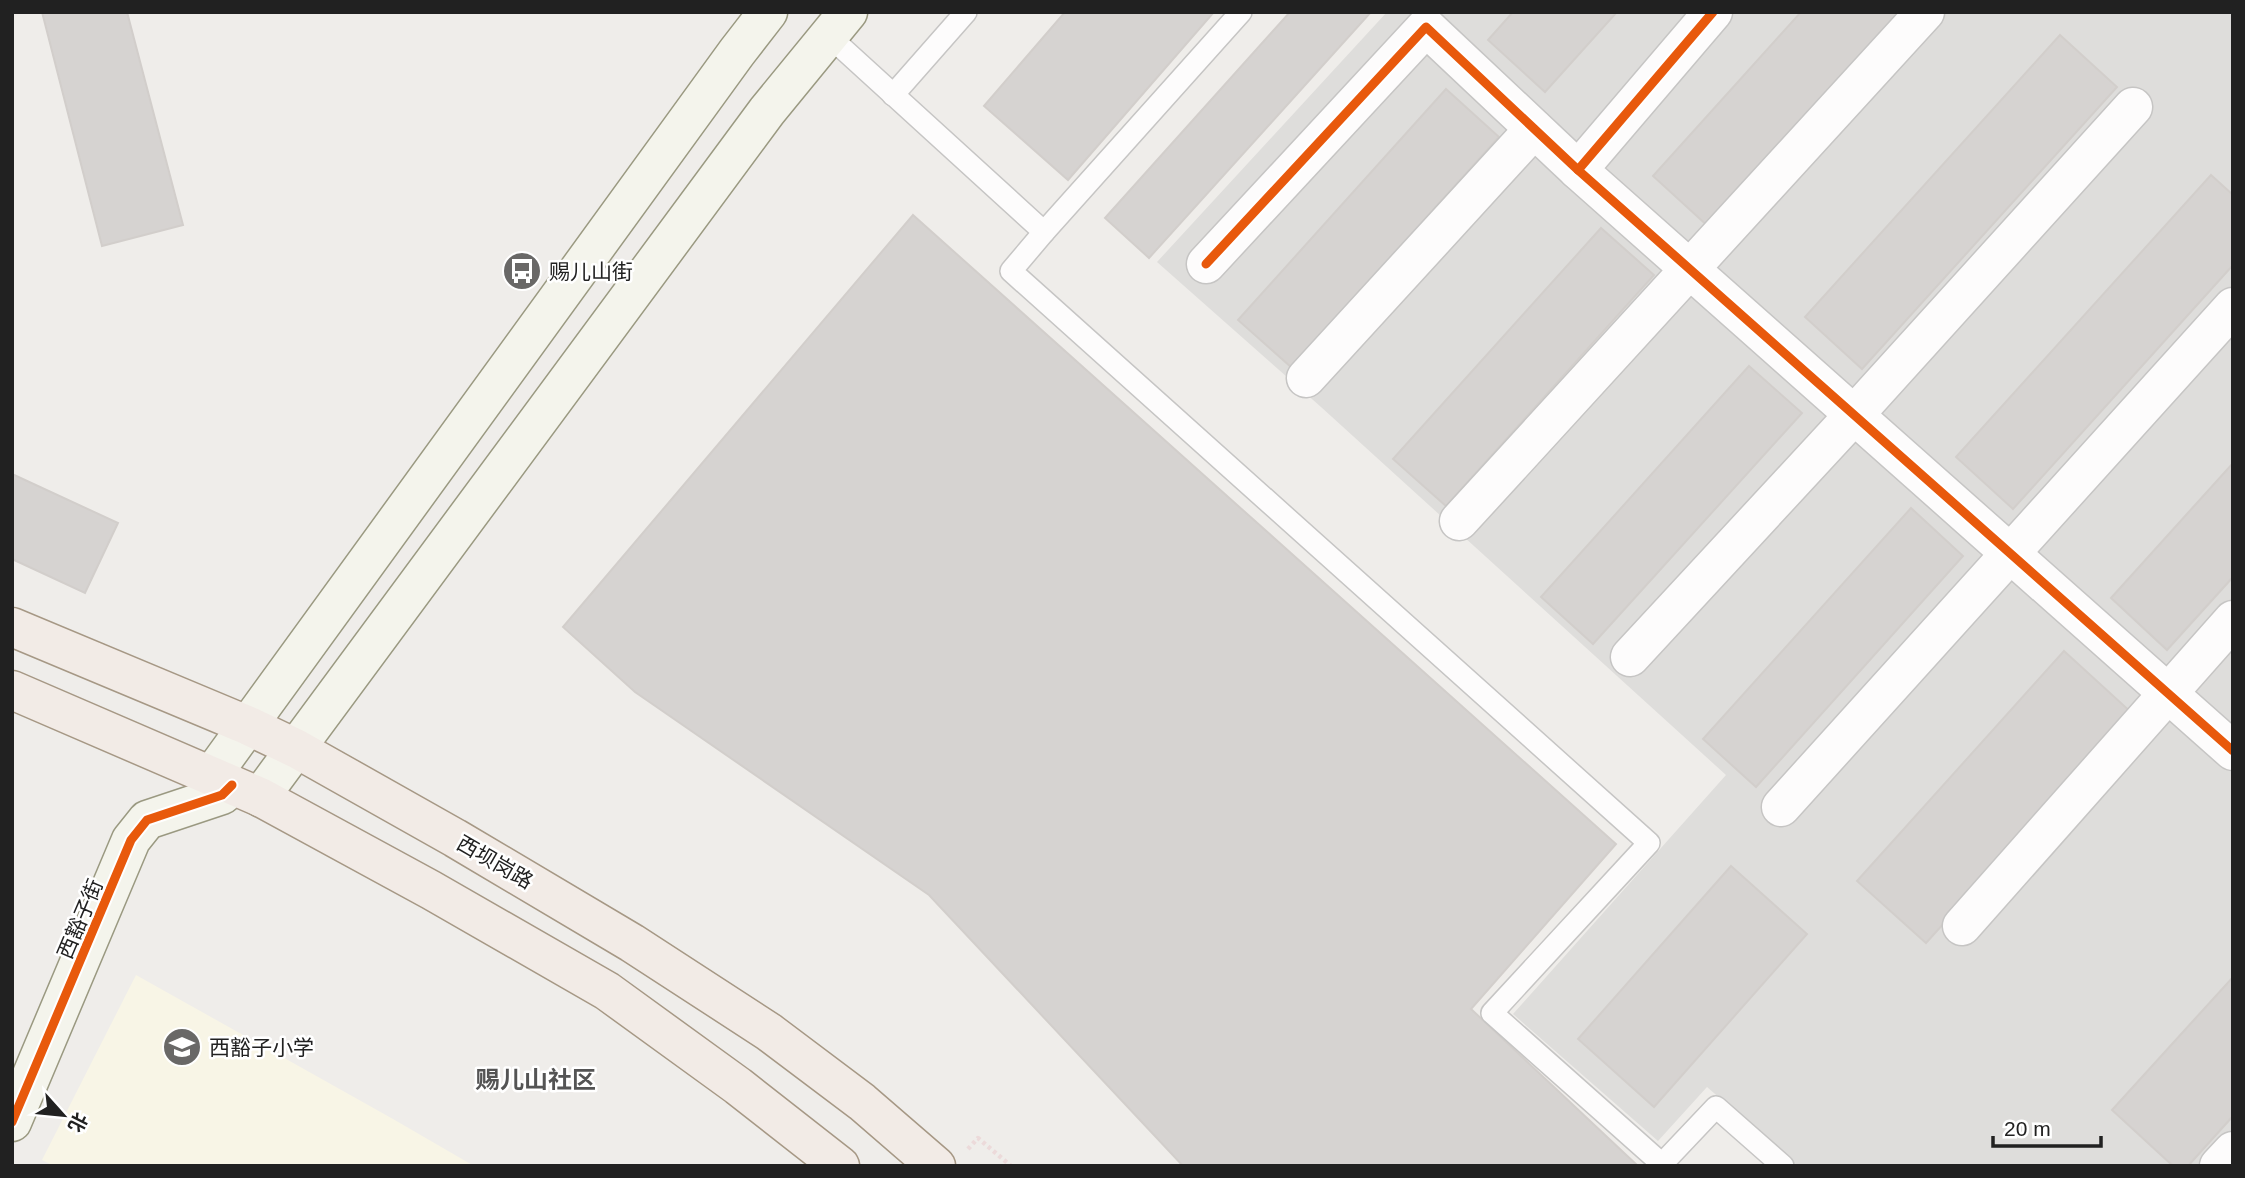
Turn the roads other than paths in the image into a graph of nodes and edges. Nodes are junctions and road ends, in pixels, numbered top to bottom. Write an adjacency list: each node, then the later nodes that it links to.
1 (768, 12): 25 (main road)
2 (966, 12): 8 (lane)
3 (1241, 12): 12 (lane)
4 (1713, 12): 11 (street)
5 (1925, 12): 14 (street)
6 (1432, 20): 10 (street); 13 (street)
7 (838, 24): 8 (lane); 26 (main road)
8 (893, 95): 12 (lane)
9 (2133, 107): 17 (street)
10 (1534, 129): 11 (street); 16 (street)
11 (1578, 170): 14 (street)
12 (1044, 232): 35 (lane)
13 (1206, 264)
14 (1690, 269): 17 (street); 18 (street)
15 (2233, 307): 19 (street)
16 (1306, 378)
17 (1854, 415): 19 (street); 22 (street)
18 (1459, 521)
19 (2010, 553): 24 (street); 29 (street)
20 (2233, 620): 24 (street)
21 (12, 626): 25 (main road, 西坝岗路)
22 (1630, 657)
23 (12, 691): 28 (main road)
24 (2168, 693): 27 (street); 30 (street)
25 (249, 726): 26 (main road, 西坝岗路); 28 (main road)
26 (298, 749): 28 (main road); 34 (main road, 西坝岗路)
27 (2233, 751)
28 (235, 786): 31 (main road, 西豁子街); 33 (main road)
29 (1781, 807)
30 (1962, 926)
31 (12, 1122)
32 (2233, 1151): 36 (street)
33 (840, 1166)
34 (936, 1166)
35 (1783, 1166)
36 (2219, 1166)

